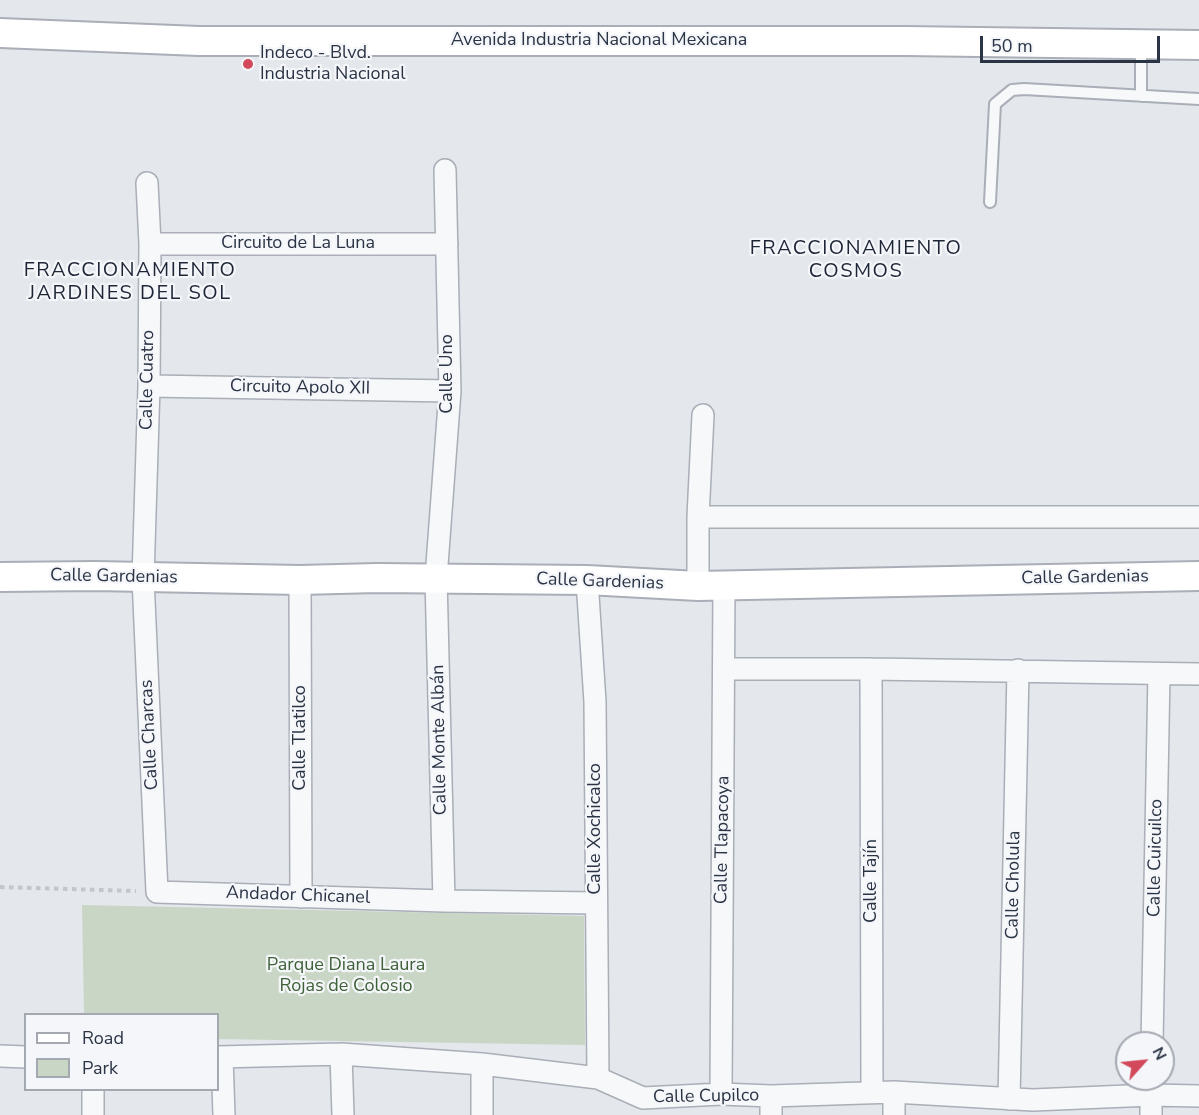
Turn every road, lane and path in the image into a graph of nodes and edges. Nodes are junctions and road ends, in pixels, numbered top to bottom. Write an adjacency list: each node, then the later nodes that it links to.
1 (0, 33): 3 (street, Avenida Industria Nacional Mexicana)
2 (1194, 41): 3 (street, Avenida Industria Nacional Mexicana)
3 (1141, 45): 4 (lane)
4 (1141, 96): 5 (lane); 8 (lane)
5 (1199, 99)
6 (445, 170): 10 (street, Calle Uno)
7 (147, 183): 9 (street, Calle Cuatro)
8 (990, 202)
9 (150, 244): 10 (street, Circuito de La Luna); 11 (street, Calle Cuatro)
10 (447, 244): 12 (street, Calle Uno)
11 (149, 386): 12 (street, Circuito Apolo XII); 18 (street, Calle Cuatro)
12 (450, 391): 19 (street, Calle Uno)
13 (703, 415): 14 (street, Calle Tlapacoya)
14 (698, 517): 15 (street); 22 (street, Calle Tlapacoya)
15 (1199, 517)
16 (1199, 576): 22 (street, Calle Gardenias)
17 (0, 577): 18 (street, Calle Gardenias)
18 (143, 578): 20 (street, Calle Gardenias); 29 (street, Calle Charcas)
19 (436, 578): 20 (street, Calle Gardenias); 21 (street, Calle Gardenias); 31 (street, Calle Monte Albán)
20 (300, 580): 30 (street, Calle Tlatilco)
21 (587, 580): 22 (street, Calle Gardenias); 32 (street, Calle Xochicalco)
22 (711, 586): 23 (street, Calle Tlapacoya)
23 (725, 669): 24 (street); 43 (street, Calle Tlapacoya)
24 (871, 669): 25 (street); 41 (street, Calle Tajín)
25 (1018, 670): 26 (street); 46 (street, Calle Cholula)
26 (1159, 674): 27 (street); 33 (street, Calle Cuicuilco)
27 (1199, 674)
28 (0, 887): 29 (path)
29 (157, 892): 30 (street, Andador Chicanel)
30 (301, 897): 31 (street, Andador Chicanel)
31 (444, 901): 32 (street, Andador Chicanel)
32 (596, 903): 39 (street, Calle Xochicalco)
33 (1152, 1031)
34 (341, 1054): 37 (street, Calle Cupilco); 38 (street, Calle Cupilco); 52 (street)
35 (0, 1056): 36 (street)
36 (24, 1057)
37 (220, 1057): 51 (street)
38 (482, 1064): 39 (street, Calle Cupilco); 53 (street)
39 (598, 1078): 48 (street, Calle Cupilco)
40 (93, 1091): 50 (street)
41 (872, 1092): 42 (street, Calle Cupilco); 47 (street, Calle Cupilco)
42 (894, 1092): 46 (street, Calle Cupilco); 54 (street)
43 (721, 1094): 47 (street, Calle Cupilco); 48 (street, Calle Cupilco)
44 (1151, 1096): 45 (street, Calle Cupilco); 49 (street, Calle Cupilco)
45 (1199, 1096)
46 (1010, 1099): 49 (street, Calle Cupilco)
47 (771, 1105)
48 (642, 1107)
49 (1033, 1107)
50 (93, 1115)
51 (224, 1115)
52 (344, 1115)
53 (482, 1115)
54 (894, 1115)

